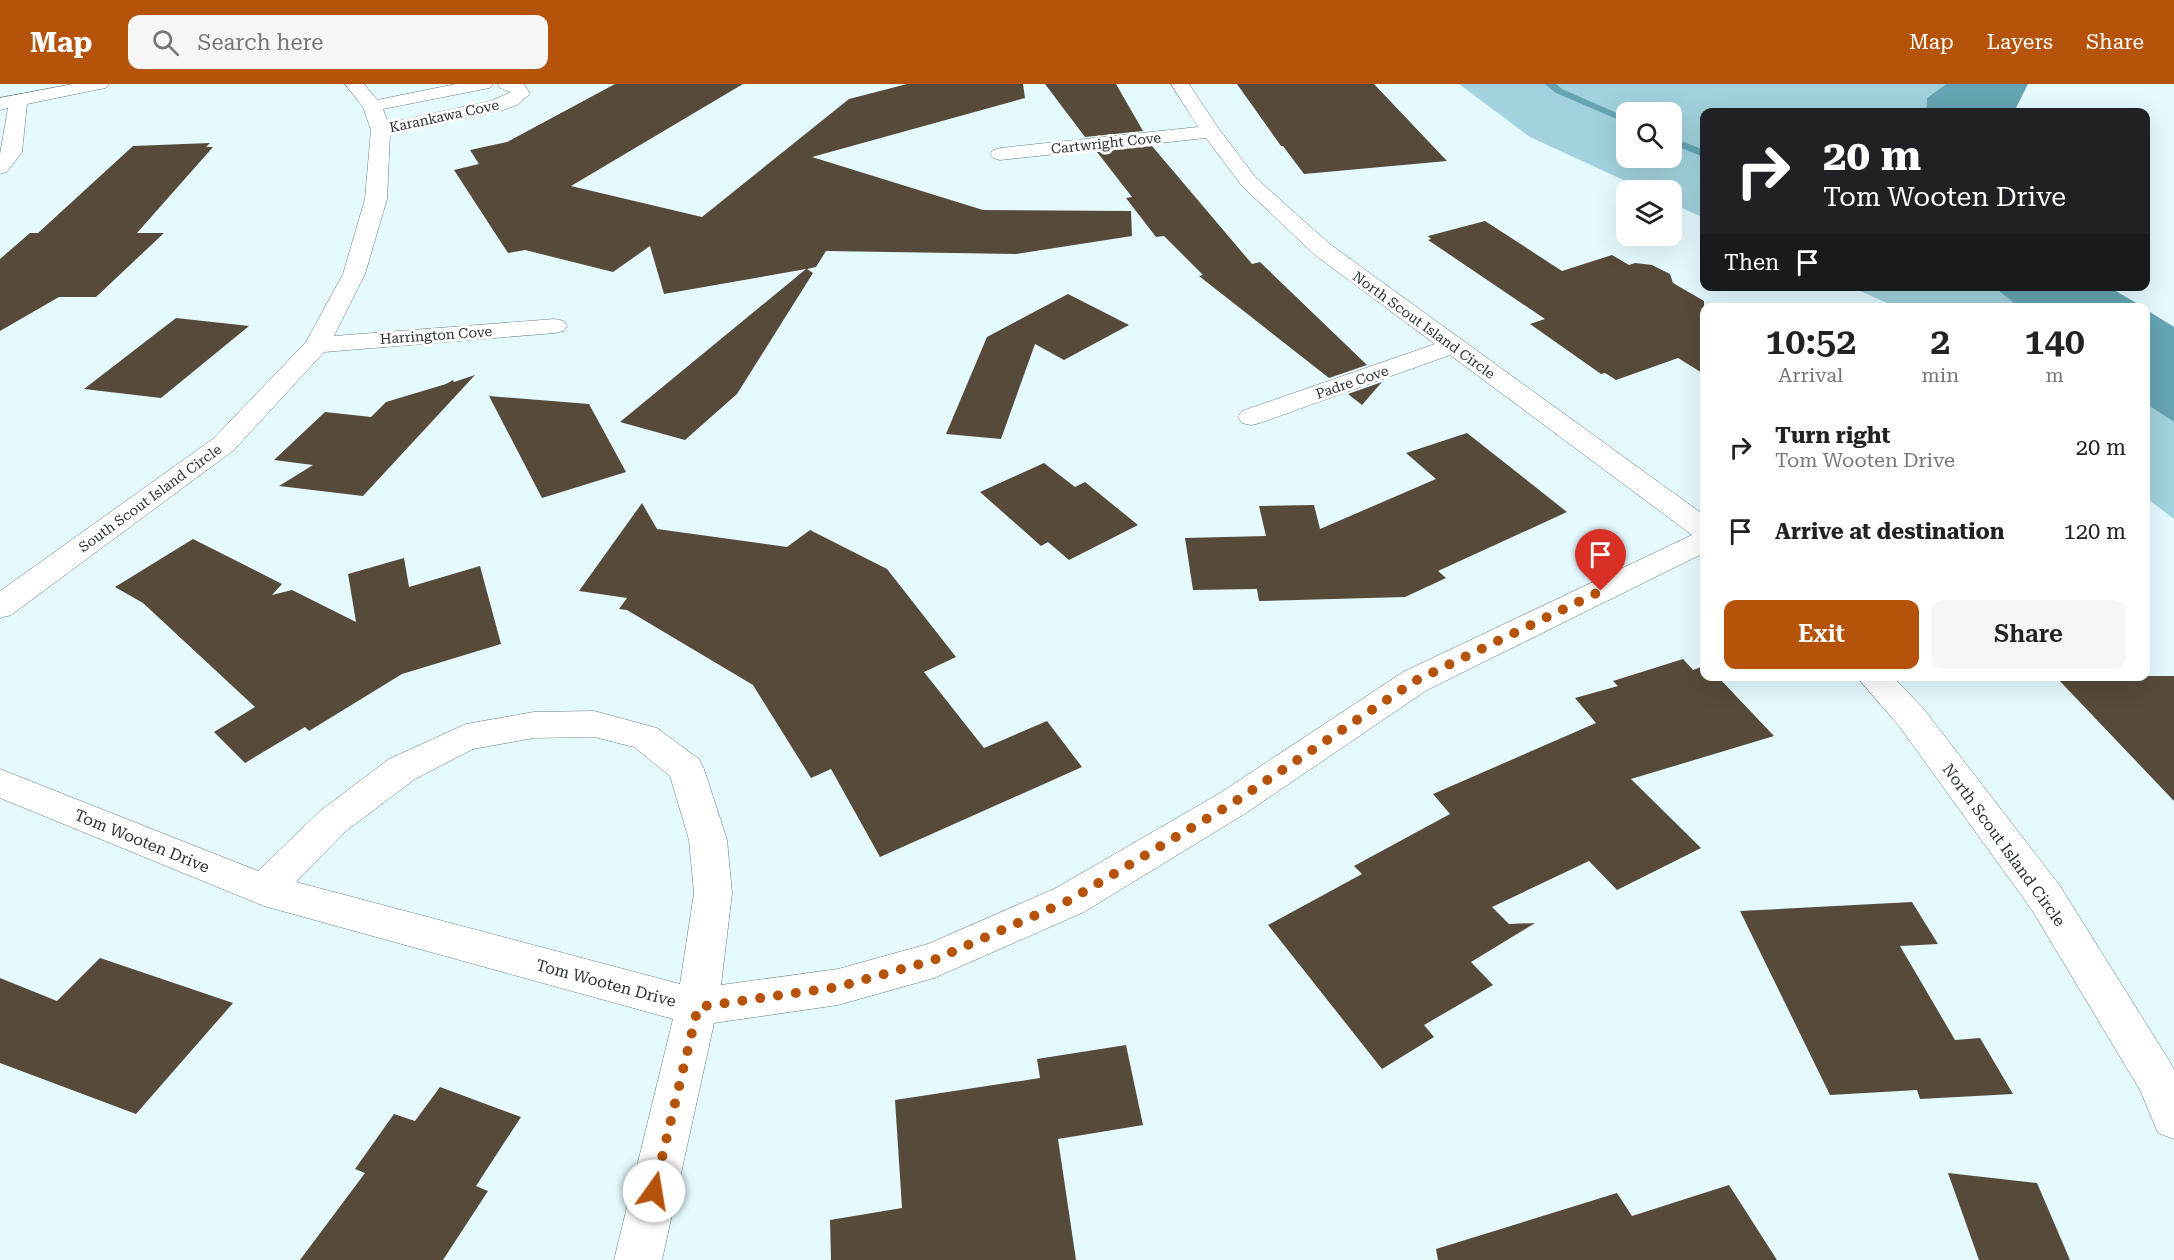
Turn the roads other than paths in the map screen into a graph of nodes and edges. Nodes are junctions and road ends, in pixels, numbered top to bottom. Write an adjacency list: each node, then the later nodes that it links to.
1 (100, 84): 6 (street)
2 (354, 84): 7 (street, South Scout Island Circle)
3 (484, 84): 7 (street, Karankawa Cove)
4 (506, 84): 8 (street, Karankawa Cove)
5 (1180, 84): 9 (street, North Scout Island Circle)
6 (9, 102): 11 (street)
7 (372, 106): 8 (street, South Scout Island Circle)
8 (381, 130): 13 (street, South Scout Island Circle)
9 (1211, 132): 10 (street, Cartwright Cove); 14 (street, North Scout Island Circle)
10 (1000, 154)
11 (0, 168)
12 (555, 326): 13 (street, Harrington Cove)
13 (316, 345): 18 (street, South Scout Island Circle)
14 (1452, 346): 15 (street, Padre Cove); 16 (street, North Scout Island Circle)
15 (1251, 417)
16 (1700, 526)
17 (1700, 543): 22 (street, Tom Wooten Drive)
18 (0, 607)
19 (1877, 681): 23 (street, North Scout Island Circle)
20 (0, 783): 21 (street, Tom Wooten Drive)
21 (264, 891): 22 (street, Tom Wooten Drive); 22 (street)
22 (698, 1007): 24 (street)
23 (2174, 1118)
24 (638, 1260)

